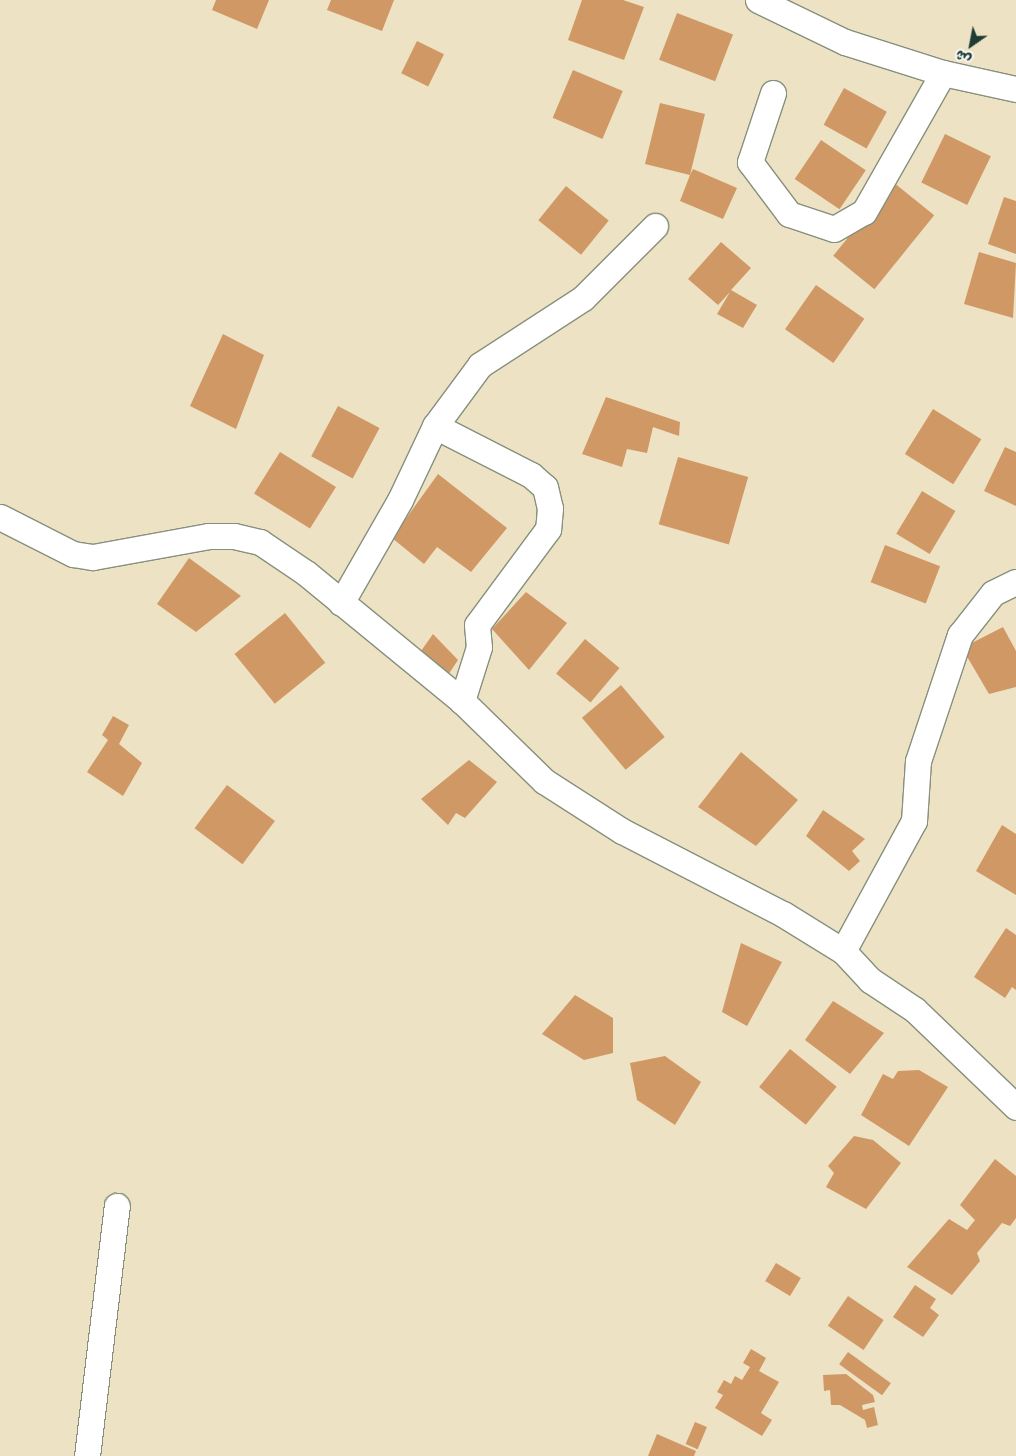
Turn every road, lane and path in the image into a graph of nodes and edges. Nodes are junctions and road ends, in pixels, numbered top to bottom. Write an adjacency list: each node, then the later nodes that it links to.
1 (758, 0): 2 (street)
2 (943, 73): 3 (street); 4 (street)
3 (1016, 89)
4 (773, 93)
5 (655, 226): 6 (street)
6 (435, 426): 9 (street); 10 (street)
7 (0, 517): 9 (street)
8 (1016, 582): 11 (street)
9 (341, 603): 10 (street)
10 (462, 701): 11 (street)
11 (843, 951): 12 (street)
12 (1016, 1107)
13 (117, 1206): 14 (street)
14 (87, 1456)

